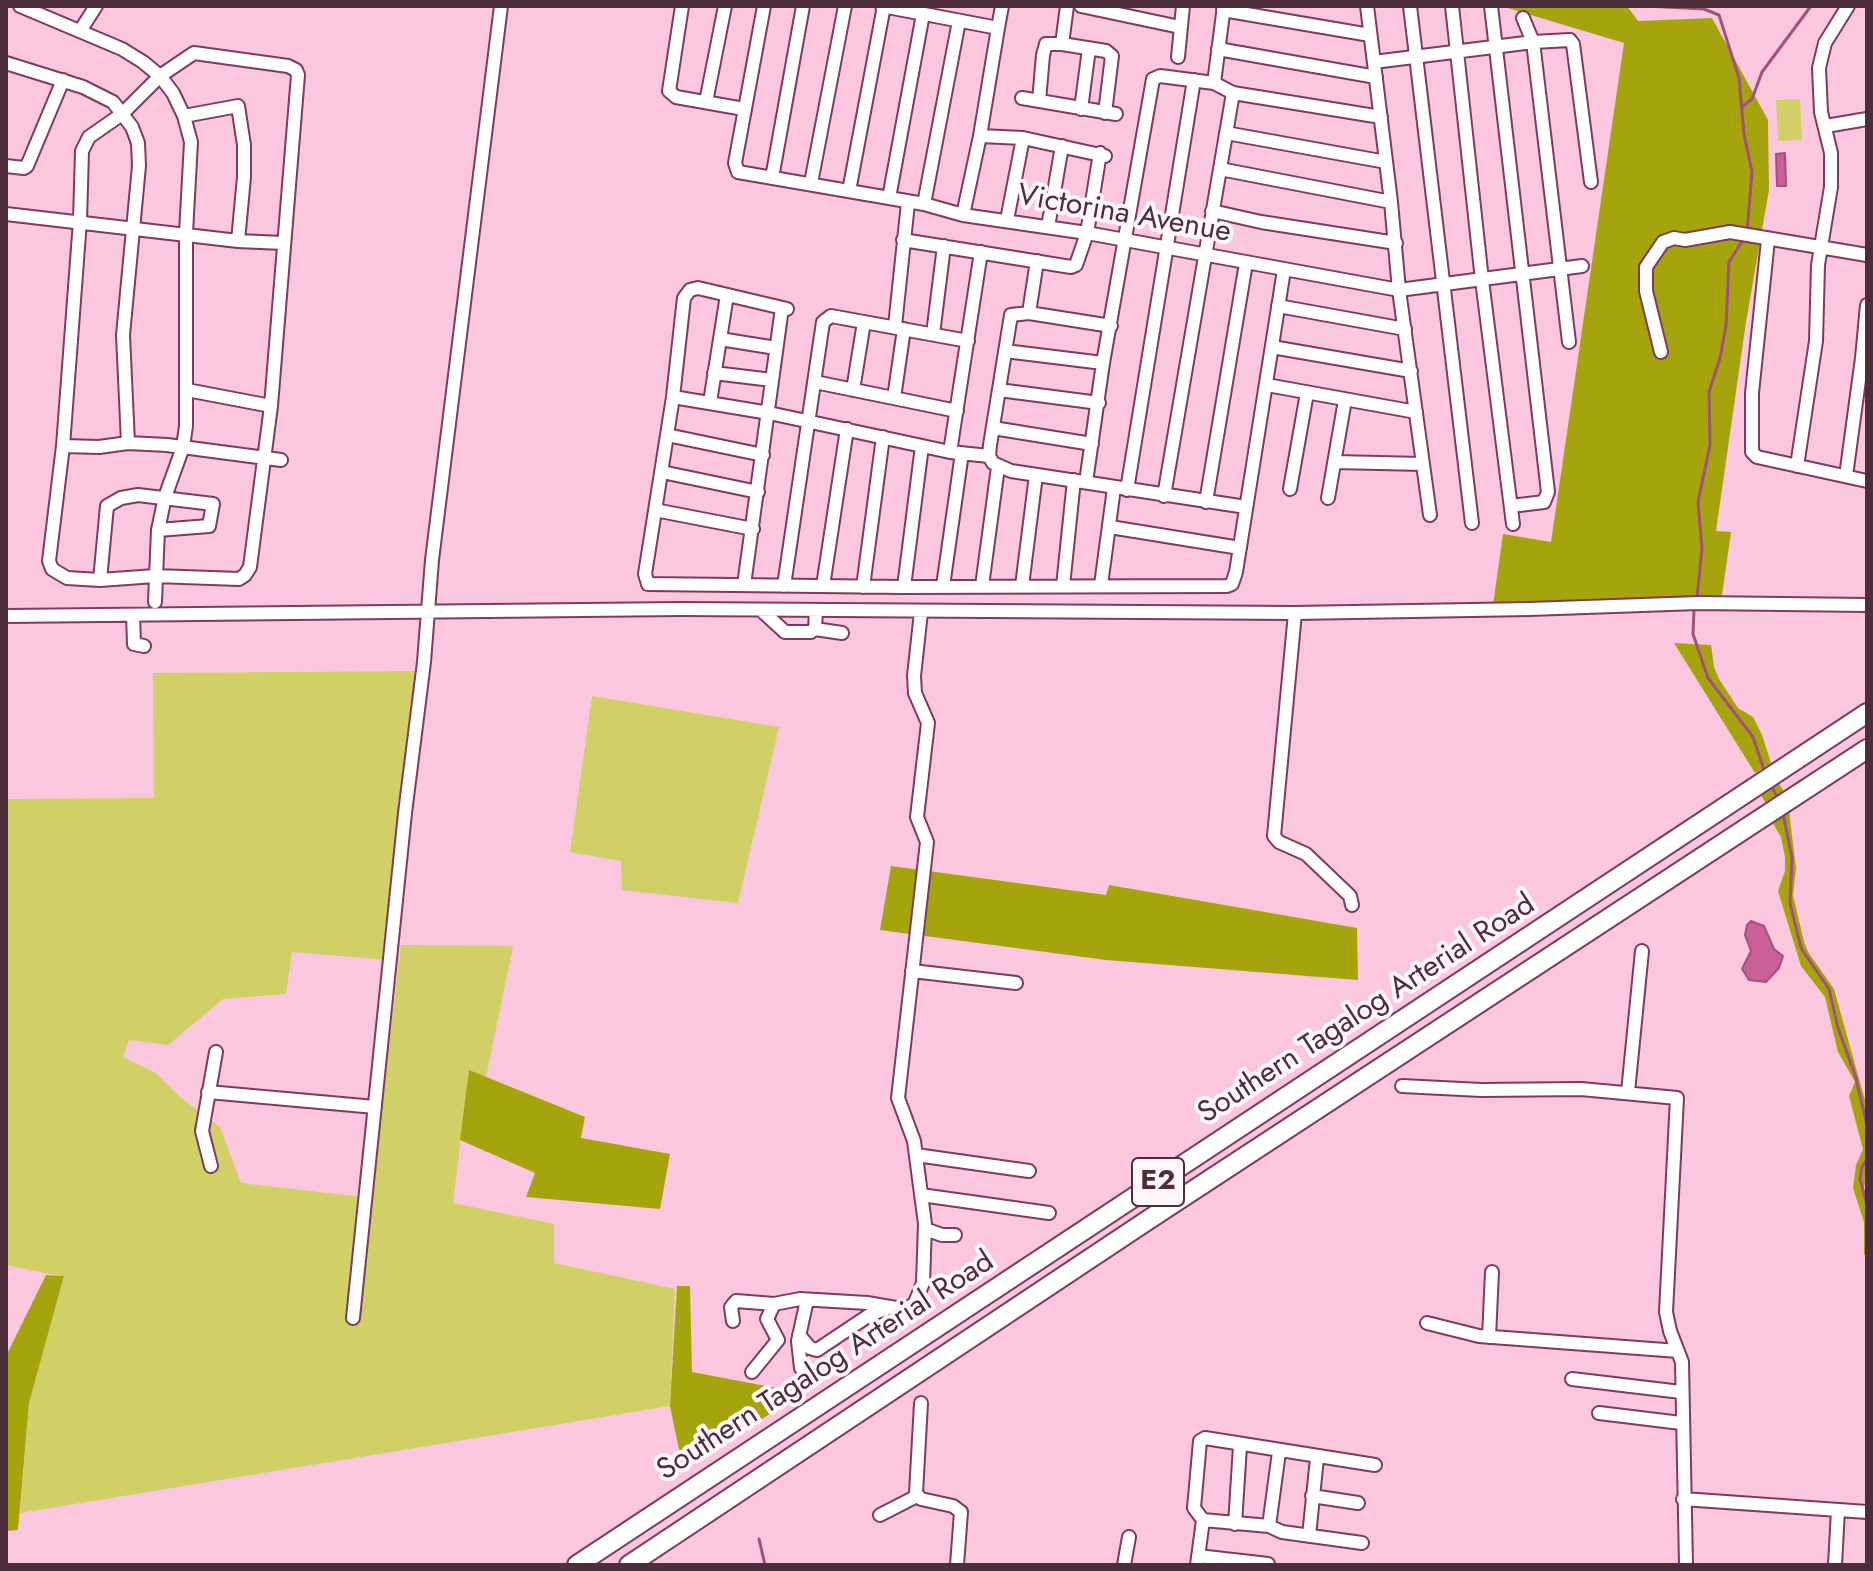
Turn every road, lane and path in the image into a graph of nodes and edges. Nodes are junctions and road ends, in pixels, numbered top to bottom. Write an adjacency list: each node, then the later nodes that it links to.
1 (20, 6): 25 (street)
2 (96, 6): 25 (street)
3 (501, 6): 192 (street)
4 (682, 6): 46 (street)
5 (725, 6): 46 (street)
6 (764, 6): 47 (street)
7 (803, 6): 61 (street)
8 (845, 6): 63 (street)
9 (883, 6): 20 (street); 64 (street)
10 (1002, 6): 24 (street)
11 (1067, 6): 28 (street)
12 (1081, 6): 23 (street)
13 (1183, 6): 23 (street)
14 (1367, 6): 26 (street)
15 (1410, 6): 34 (street)
16 (1452, 6): 32 (street)
17 (1491, 6): 29 (street)
18 (1848, 6): 53 (street)
19 (1224, 8): 26 (street); 31 (street)
20 (923, 14): 22 (street); 65 (street)
21 (1523, 18): 27 (street)
22 (959, 21): 24 (street); 68 (street)
23 (1180, 27): 33 (street)
24 (998, 28): 55 (street)
25 (80, 31): 37 (street)
26 (1370, 35): 35 (street)
27 (1533, 42): 29 (street); 62 (street); 93 (street)
28 (1062, 44): 30 (street); 45 (street)
29 (1496, 48): 32 (street); 95 (street)
30 (1089, 49): 48 (street); 48 (street)
31 (1218, 49): 39 (street); 42 (street)
32 (1457, 52): 34 (street); 96 (street)
33 (1178, 57)
34 (1416, 58): 35 (street); 97 (street)
35 (1374, 62): 39 (street)
36 (7, 63): 38 (street); 40 (street)
37 (160, 76): 49 (street); 50 (street); 82 (street)
38 (6, 77)
39 (1376, 77): 51 (street)
40 (63, 80): 49 (street); 59 (street)
41 (1194, 80): 42 (street); 81 (street); 86 (street)
42 (1214, 83): 43 (street)
43 (1233, 93): 51 (street); 54 (street)
44 (1022, 98): 45 (street)
45 (1039, 101): 48 (street)
46 (706, 102): 47 (street)
47 (744, 109): 61 (street, Victorina Avenue)
48 (1081, 109)
49 (122, 114): 73 (street); 75 (street)
50 (184, 116): 76 (street); 80 (street)
51 (1381, 117): 58 (street)
52 (1867, 119): 53 (street)
53 (1826, 126): 85 (street)
54 (1226, 133): 58 (street); 60 (street)
55 (980, 136): 56 (street); 71 (street)
56 (1023, 138): 57 (street); 72 (street)
57 (1062, 146): 74 (street); 77 (street)
58 (1386, 162): 66 (street)
59 (6, 166)
60 (1220, 169): 66 (street); 69 (street)
61 (772, 178): 63 (street, Victorina Avenue)
62 (1591, 182)
63 (811, 183): 64 (street, Victorina Avenue)
64 (849, 191): 65 (street, Victorina Avenue)
65 (889, 198): 67 (street, Victorina Avenue)
66 (1391, 202): 83 (street)
67 (908, 203): 68 (street, Victorina Avenue); 79 (street)
68 (924, 204): 71 (street, Victorina Avenue)
69 (1212, 211): 83 (street); 89 (street)
70 (6, 214): 73 (street)
71 (963, 215): 72 (street, Victorina Avenue)
72 (1007, 220): 74 (street, Victorina Avenue)
73 (80, 221): 75 (street); 141 (street)
74 (1048, 227): 77 (street, Victorina Avenue)
75 (132, 228): 76 (street); 139 (street)
76 (186, 233): 80 (street); 121 (street)
77 (1087, 233): 81 (street, Victorina Avenue); 90 (street)
78 (1762, 238): 85 (street); 114 (street); 151 (street)
79 (903, 240): 84 (street); 105 (street)
80 (238, 241): 82 (street)
81 (1127, 241): 86 (street, Victorina Avenue); 104 (street)
82 (283, 243): 130 (street)
83 (1396, 243): 98 (street)
84 (944, 246): 87 (street); 107 (street)
85 (1820, 248): 88 (street); 151 (street)
86 (1166, 249): 89 (street, Victorina Avenue); 158 (street)
87 (981, 252): 90 (street); 109 (street)
88 (1867, 255)
89 (1205, 256): 91 (street, Victorina Avenue); 161 (street)
90 (1037, 261): 102 (street)
91 (1246, 263): 94 (street, Victorina Avenue); 164 (street)
92 (1582, 266): 93 (street, Victorina Avenue)
93 (1561, 268): 95 (street, Victorina Avenue); 110 (street)
94 (1284, 270): 98 (street, Victorina Avenue); 101 (street)
95 (1521, 276): 96 (street, Victorina Avenue); 165 (street)
96 (1482, 280): 97 (street, Victorina Avenue); 165 (street)
97 (1445, 285): 98 (street, Victorina Avenue); 169 (street)
98 (1399, 290): 106 (street)
99 (727, 295): 108 (street); 112 (street); 125 (street)
100 (1867, 305): 155 (street)
101 (1278, 306): 106 (street); 111 (street)
102 (1029, 313): 104 (street); 113 (street)
103 (864, 322): 105 (street); 119 (street); 122 (street)
104 (1111, 326): 115 (street)
105 (900, 328): 107 (street); 126 (street)
106 (1405, 329): 116 (street)
107 (933, 334): 109 (street)
108 (720, 339): 112 (street); 117 (street)
109 (968, 341): 131 (street)
110 (1569, 342)
111 (1272, 347): 116 (street); 120 (street)
112 (776, 348): 118 (street)
113 (1005, 351): 115 (street); 123 (street)
114 (1661, 352)
115 (1103, 363): 129 (street)
116 (1411, 371): 132 (street)
117 (714, 373): 118 (street); 128 (street)
118 (772, 380): 133 (street)
119 (815, 382): 122 (street); 134 (street)
120 (1267, 385): 124 (street); 166 (street)
121 (187, 390): 130 (street); 143 (street)
122 (853, 390): 126 (street)
123 (999, 390): 129 (street); 135 (street)
124 (1307, 393): 127 (street); 159 (street)
125 (673, 397): 128 (street); 137 (street)
126 (894, 398): 131 (street)
127 (1345, 400): 132 (street); 149 (street)
128 (710, 402): 133 (street)
129 (1099, 403): 140 (street)
130 (271, 406): 147 (street)
131 (957, 411): 144 (street)
132 (1416, 412): 150 (street)
133 (769, 413): 134 (street); 145 (street)
134 (808, 422): 136 (street); 179 (street)
135 (993, 428): 140 (street); 146 (street)
136 (847, 429): 138 (street); 180 (street)
137 (667, 435): 145 (street); 153 (street)
138 (883, 437): 142 (street); 185 (street)
139 (128, 443): 141 (street); 143 (street)
140 (1092, 444): 156 (street)
141 (63, 446): 176 (street)
142 (922, 446): 144 (street); 186 (street)
143 (183, 447): 147 (street); 162 (street)
144 (956, 452): 146 (street); 181 (street)
145 (763, 455): 160 (street)
146 (989, 456): 152 (street)
147 (265, 459): 148 (street); 175 (street)
148 (281, 460)
149 (1335, 462): 150 (street); 163 (street)
150 (1423, 464): 168 (street)
151 (1797, 466): 155 (street)
152 (998, 467): 154 (street); 182 (street)
153 (662, 472): 160 (street); 167 (street)
154 (1036, 475): 156 (street); 183 (street)
155 (1846, 476): 157 (street)
156 (1080, 481): 158 (street); 184 (street)
157 (1867, 481)
158 (1120, 489): 161 (street); 171 (street)
159 (1290, 489)
160 (758, 492): 172 (street)
161 (1164, 496): 164 (street)
162 (165, 497): 173 (street); 173 (street); 176 (street)
163 (1328, 498)
164 (1206, 502): 166 (street)
165 (1511, 506): 170 (street)
166 (1246, 507): 174 (street)
167 (655, 510): 172 (street); 177 (street)
168 (1430, 515)
169 (1472, 523)
170 (1513, 524)
171 (1110, 527): 174 (street); 178 (street)
172 (753, 529): 177 (street)
173 (158, 530): 175 (street)
174 (1240, 548): 178 (street)
175 (155, 576): 176 (street); 187 (street)
176 (100, 580)
177 (744, 585): 179 (street)
178 (1101, 585): 184 (street)
179 (784, 586): 180 (street)
180 (823, 586): 185 (street)
181 (943, 586): 182 (street); 186 (street)
182 (982, 586): 183 (street)
183 (1022, 586): 184 (street)
184 (1063, 586)
185 (863, 587): 186 (street)
186 (904, 587)
187 (155, 602)
188 (1867, 605): 193 (street)
189 (761, 610): 190 (street); 192 (street); 196 (street)
190 (816, 610): 191 (street); 197 (street)
191 (921, 612): 193 (street); 203 (street)
192 (426, 613): 194 (street); 209 (street)
193 (1295, 613): 201 (street)
194 (133, 615): 195 (street); 198 (street)
195 (6, 616)
196 (811, 632)
197 (842, 633)
198 (144, 646)
199 (1867, 713): 253 (highway, Southern Tagalog Arterial Road / E2)
200 (1867, 749): 254 (highway, Southern Tagalog Arterial Road / E2)
201 (1352, 905)
202 (1642, 951): 208 (street)
203 (912, 971): 204 (street); 210 (street)
204 (1016, 983)
205 (216, 1052): 207 (street)
206 (1402, 1086): 208 (street)
207 (208, 1092): 209 (street); 211 (street)
208 (1628, 1092): 226 (street)
209 (375, 1107): 221 (street)
210 (916, 1155): 212 (street); 213 (street)
211 (211, 1166)
212 (1029, 1171)
213 (921, 1195): 214 (street); 215 (street)
214 (1049, 1213)
215 (925, 1229): 216 (street); 220 (street)
216 (955, 1235)
217 (1492, 1272): 225 (street)
218 (807, 1300): 219 (street); 220 (street); 224 (street)
219 (774, 1304): 222 (street); 228 (street)
220 (890, 1307): 224 (street)
221 (353, 1318)
222 (733, 1321)
223 (1427, 1323): 225 (street)
224 (799, 1335): 227 (street)
225 (1489, 1337): 226 (street)
226 (1678, 1351): 230 (street)
227 (797, 1359)
228 (752, 1372)
229 (1572, 1379): 230 (street)
230 (1681, 1392): 233 (street)
231 (921, 1403): 238 (street)
232 (1599, 1413): 233 (street)
233 (1681, 1423): 240 (street)
234 (1240, 1446): 235 (street); 245 (street); 246 (street)
235 (1279, 1452): 236 (street); 247 (street)
236 (1317, 1458): 237 (street); 239 (street)
237 (1375, 1465)
238 (917, 1496): 244 (street); 255 (street)
239 (1312, 1496): 241 (street); 248 (street)
240 (1683, 1499): 242 (street); 257 (street)
241 (1358, 1503)
242 (1838, 1510): 243 (street); 258 (street)
243 (1867, 1512)
244 (880, 1515)
245 (1203, 1520): 246 (street); 251 (street)
246 (1235, 1524): 247 (street)
247 (1269, 1526): 248 (street)
248 (1309, 1536): 250 (street)
249 (1129, 1537): 256 (street)
250 (1362, 1543)
251 (1198, 1560): 252 (street)
252 (1268, 1564)
253 (577, 1565)
254 (629, 1565)
255 (957, 1565)
256 (1124, 1565)
257 (1686, 1565)
258 (1835, 1565)

